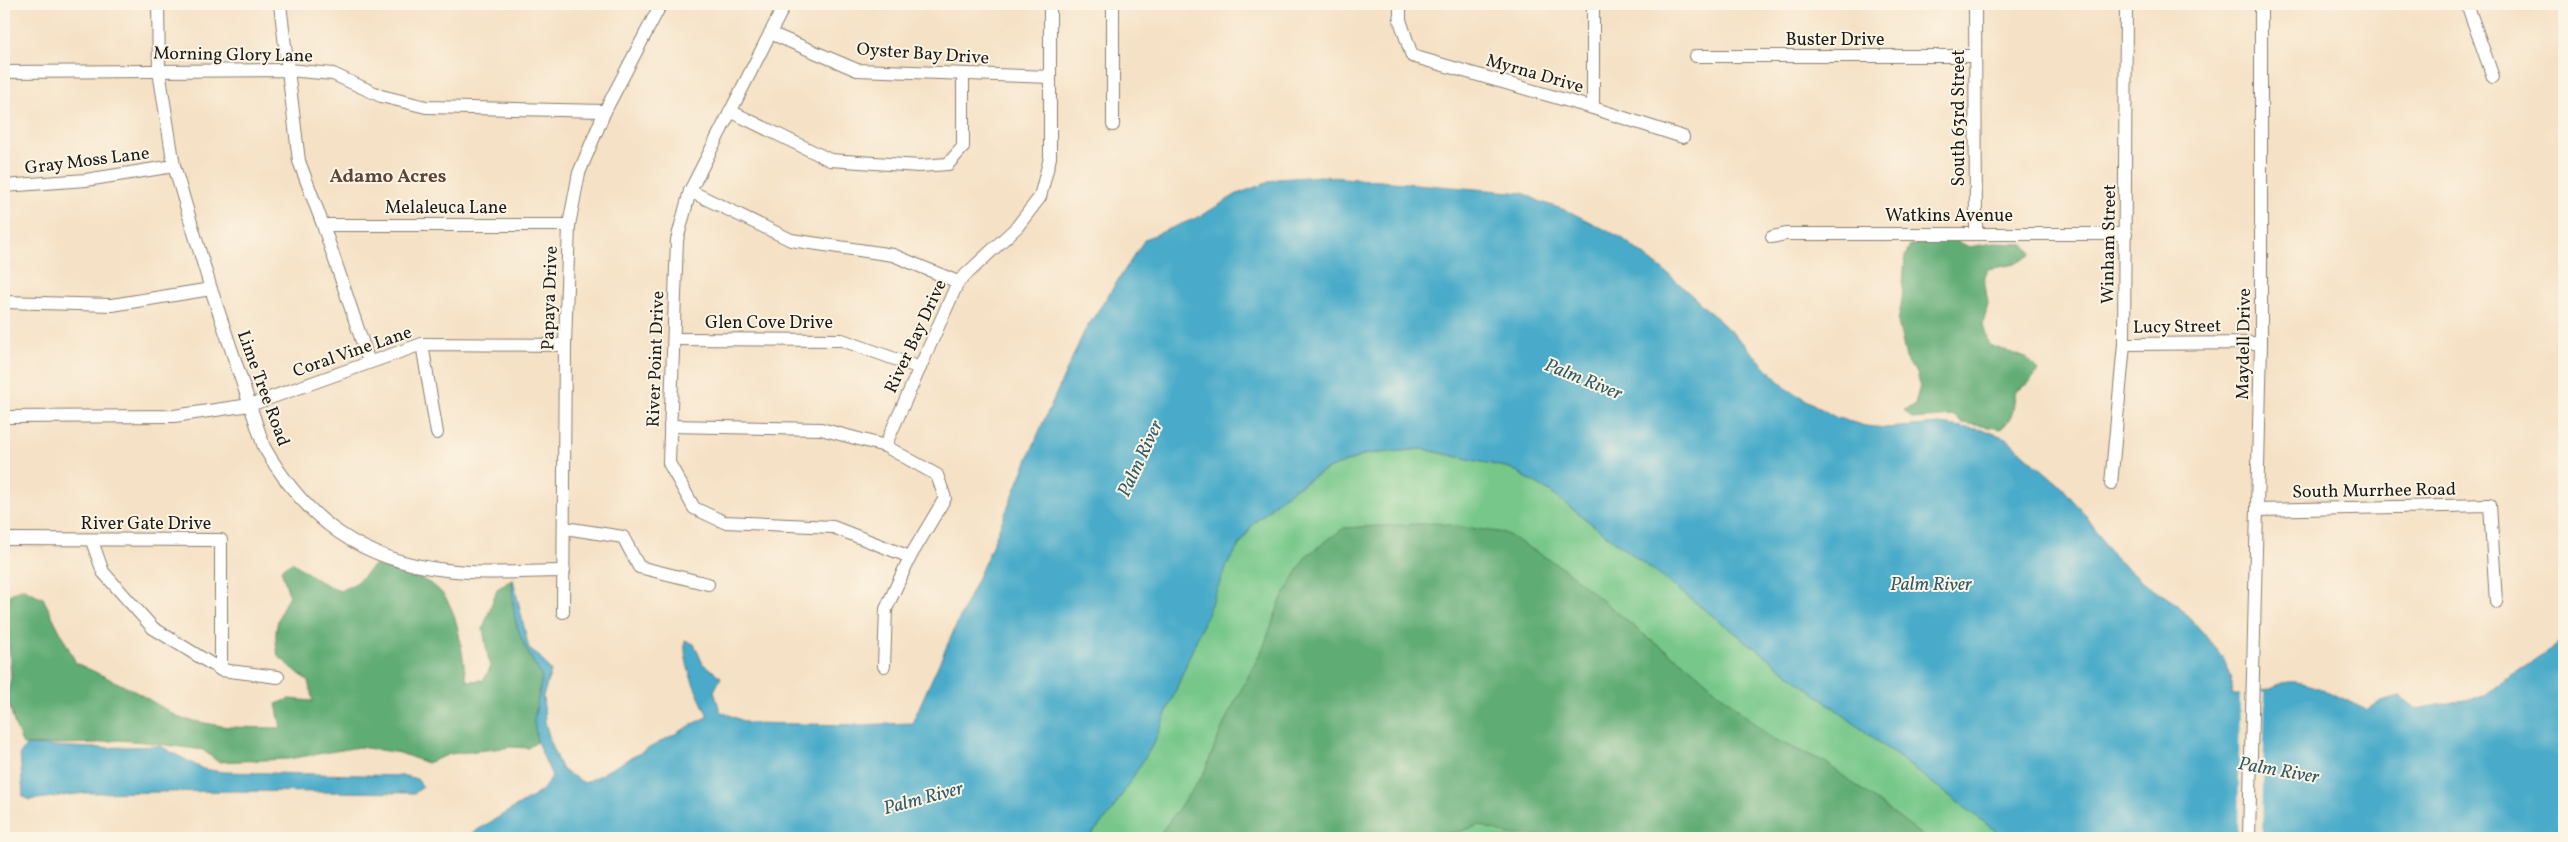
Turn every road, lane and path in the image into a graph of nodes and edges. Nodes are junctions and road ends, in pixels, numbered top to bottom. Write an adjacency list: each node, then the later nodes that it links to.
1 (158, 4): 17 (street, Lime Tree Road)
2 (280, 4): 16 (street)
3 (661, 4): 23 (street, Papaya Drive)
4 (785, 4): 13 (street, River Point Drive)
5 (1050, 4): 20 (street, River Bay Drive)
6 (1113, 4): 25 (street)
7 (1400, 4): 22 (street, Myrna Drive)
8 (1593, 4): 22 (street)
9 (1975, 4): 15 (street, South 63rd Street)
10 (2126, 4): 33 (street, Winham Street)
11 (2261, 4): 39 (street, Maydell Drive)
12 (2467, 4): 21 (street)
13 (770, 34): 19 (street, Oyster Bay Drive); 24 (street, River Point Drive)
14 (1696, 56): 15 (street, Buster Drive)
15 (1975, 56): 32 (street, South 63rd Street)
16 (288, 70): 17 (street, Morning Glory Lane); 23 (street, Morning Glory Lane); 30 (street)
17 (159, 71): 18 (street, Morning Glory Lane); 27 (street, Lime Tree Road)
18 (4, 72)
19 (963, 75): 20 (street, Oyster Bay Drive); 24 (street)
20 (1050, 77): 35 (street, River Bay Drive)
21 (2494, 77)
22 (1593, 108): 26 (street, Myrna Drive)
23 (605, 111): 31 (street, Papaya Drive)
24 (730, 111): 29 (street, River Point Drive)
25 (1113, 125)
26 (1683, 136)
27 (174, 166): 28 (street, Gray Moss Lane); 36 (street, Lime Tree Road)
28 (4, 186)
29 (690, 191): 35 (street); 38 (street, River Point Drive)
30 (324, 225): 31 (street, Melaleuca Lane); 43 (street)
31 (569, 225): 42 (street, Papaya Drive)
32 (1976, 232): 33 (street, Watkins Avenue); 34 (street, Watkins Avenue)
33 (2126, 234): 41 (street, Winham Street)
34 (1772, 237)
35 (958, 282): 44 (street, River Bay Drive)
36 (211, 289): 37 (street); 45 (street, Lime Tree Road)
37 (4, 302)
38 (674, 339): 44 (street, Glen Cove Drive); 47 (street, River Point Drive)
39 (2261, 343): 41 (street, Lucy Street); 51 (street, Maydell Drive)
40 (422, 344): 42 (street, Coral Vine Lane); 43 (street, Coral Vine Lane); 48 (street)
41 (2124, 344): 50 (street, Winham Street)
42 (565, 345): 52 (street, Papaya Drive)
43 (369, 362): 45 (street, Coral Vine Lane)
44 (920, 368): 49 (street, River Bay Drive)
45 (250, 405): 46 (street, Coral Vine Lane); 56 (street, Lime Tree Road)
46 (4, 417)
47 (670, 426): 49 (street); 55 (street, River Point Drive)
48 (437, 432)
49 (885, 446): 55 (street)
50 (2112, 484)
51 (2258, 510): 58 (street, South Murrhee Road); 63 (street, Maydell Drive)
52 (565, 528): 56 (street, Papaya Drive); 57 (street)
53 (4, 539): 54 (street, River Gate Drive)
54 (92, 541): 61 (street); 61 (street, River Gate Drive)
55 (910, 557): 60 (street)
56 (564, 571): 59 (street, Papaya Drive)
57 (708, 584)
58 (2496, 602)
59 (563, 612)
60 (884, 666)
61 (221, 670): 62 (street)
62 (278, 677)
63 (2249, 838)

